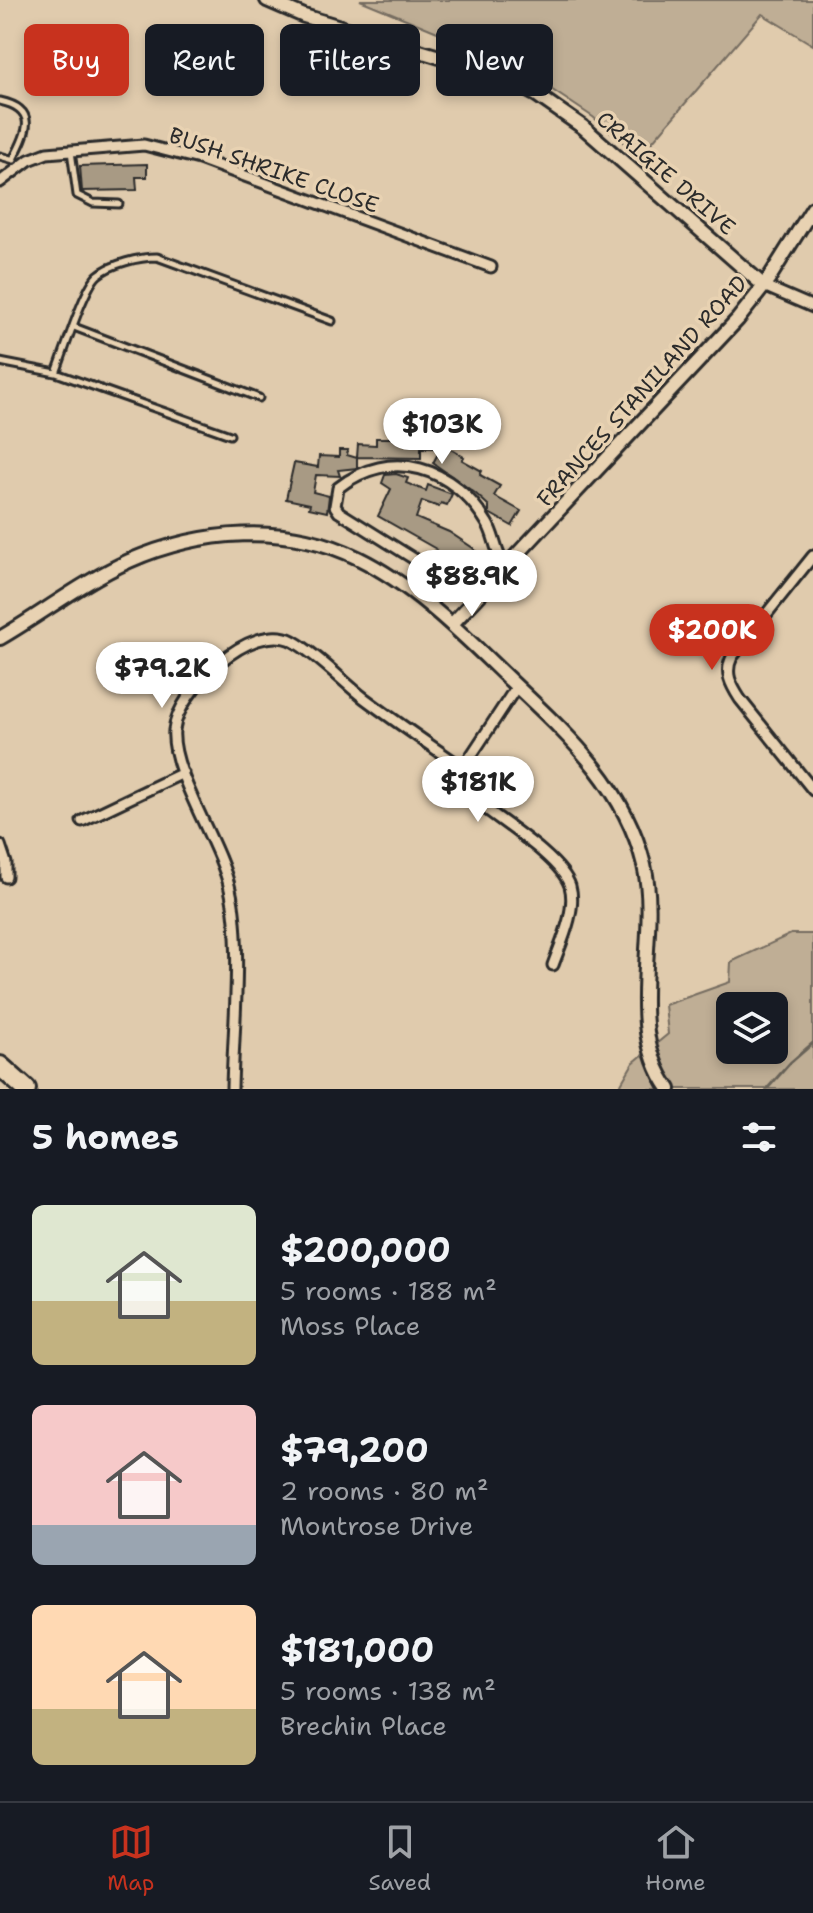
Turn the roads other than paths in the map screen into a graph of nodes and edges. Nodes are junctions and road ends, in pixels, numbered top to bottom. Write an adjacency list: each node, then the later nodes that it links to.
1 (267, 0): 10 (street, CRAIGIE DRIVE)
2 (0, 101): 5 (lane)
3 (71, 150): 5 (street, BUSH SHRIKE CLOSE); 7 (lane); 9 (street, BUSH SHRIKE CLOSE)
4 (0, 156): 5 (lane)
5 (16, 163): 6 (street, BUSH SHRIKE CLOSE)
6 (0, 182)
7 (119, 204)
8 (813, 208): 10 (street, FRANCES STANILAND ROAD)
9 (491, 267)
10 (764, 286): 11 (street); 19 (street, FRANCES STANILAND ROAD)
11 (813, 307)
12 (332, 321): 13 (lane)
13 (74, 327): 15 (lane); 16 (lane)
14 (0, 362): 15 (lane)
15 (56, 373): 17 (lane)
16 (259, 398)
17 (230, 435)
18 (813, 556): 25 (street)
19 (504, 564): 19 (street); 20 (street, FRANCES STANILAND ROAD)
20 (452, 624): 21 (street); 22 (street)
21 (0, 638)
22 (517, 686): 23 (street); 33 (street)
23 (463, 768): 24 (street); 29 (street)
24 (183, 773): 26 (street); 32 (street)
25 (813, 790)
26 (82, 821)
27 (0, 845): 28 (street)
28 (6, 877)
29 (553, 965)
30 (0, 1066): 31 (highway)
31 (26, 1089)
32 (232, 1089)
33 (669, 1089)

